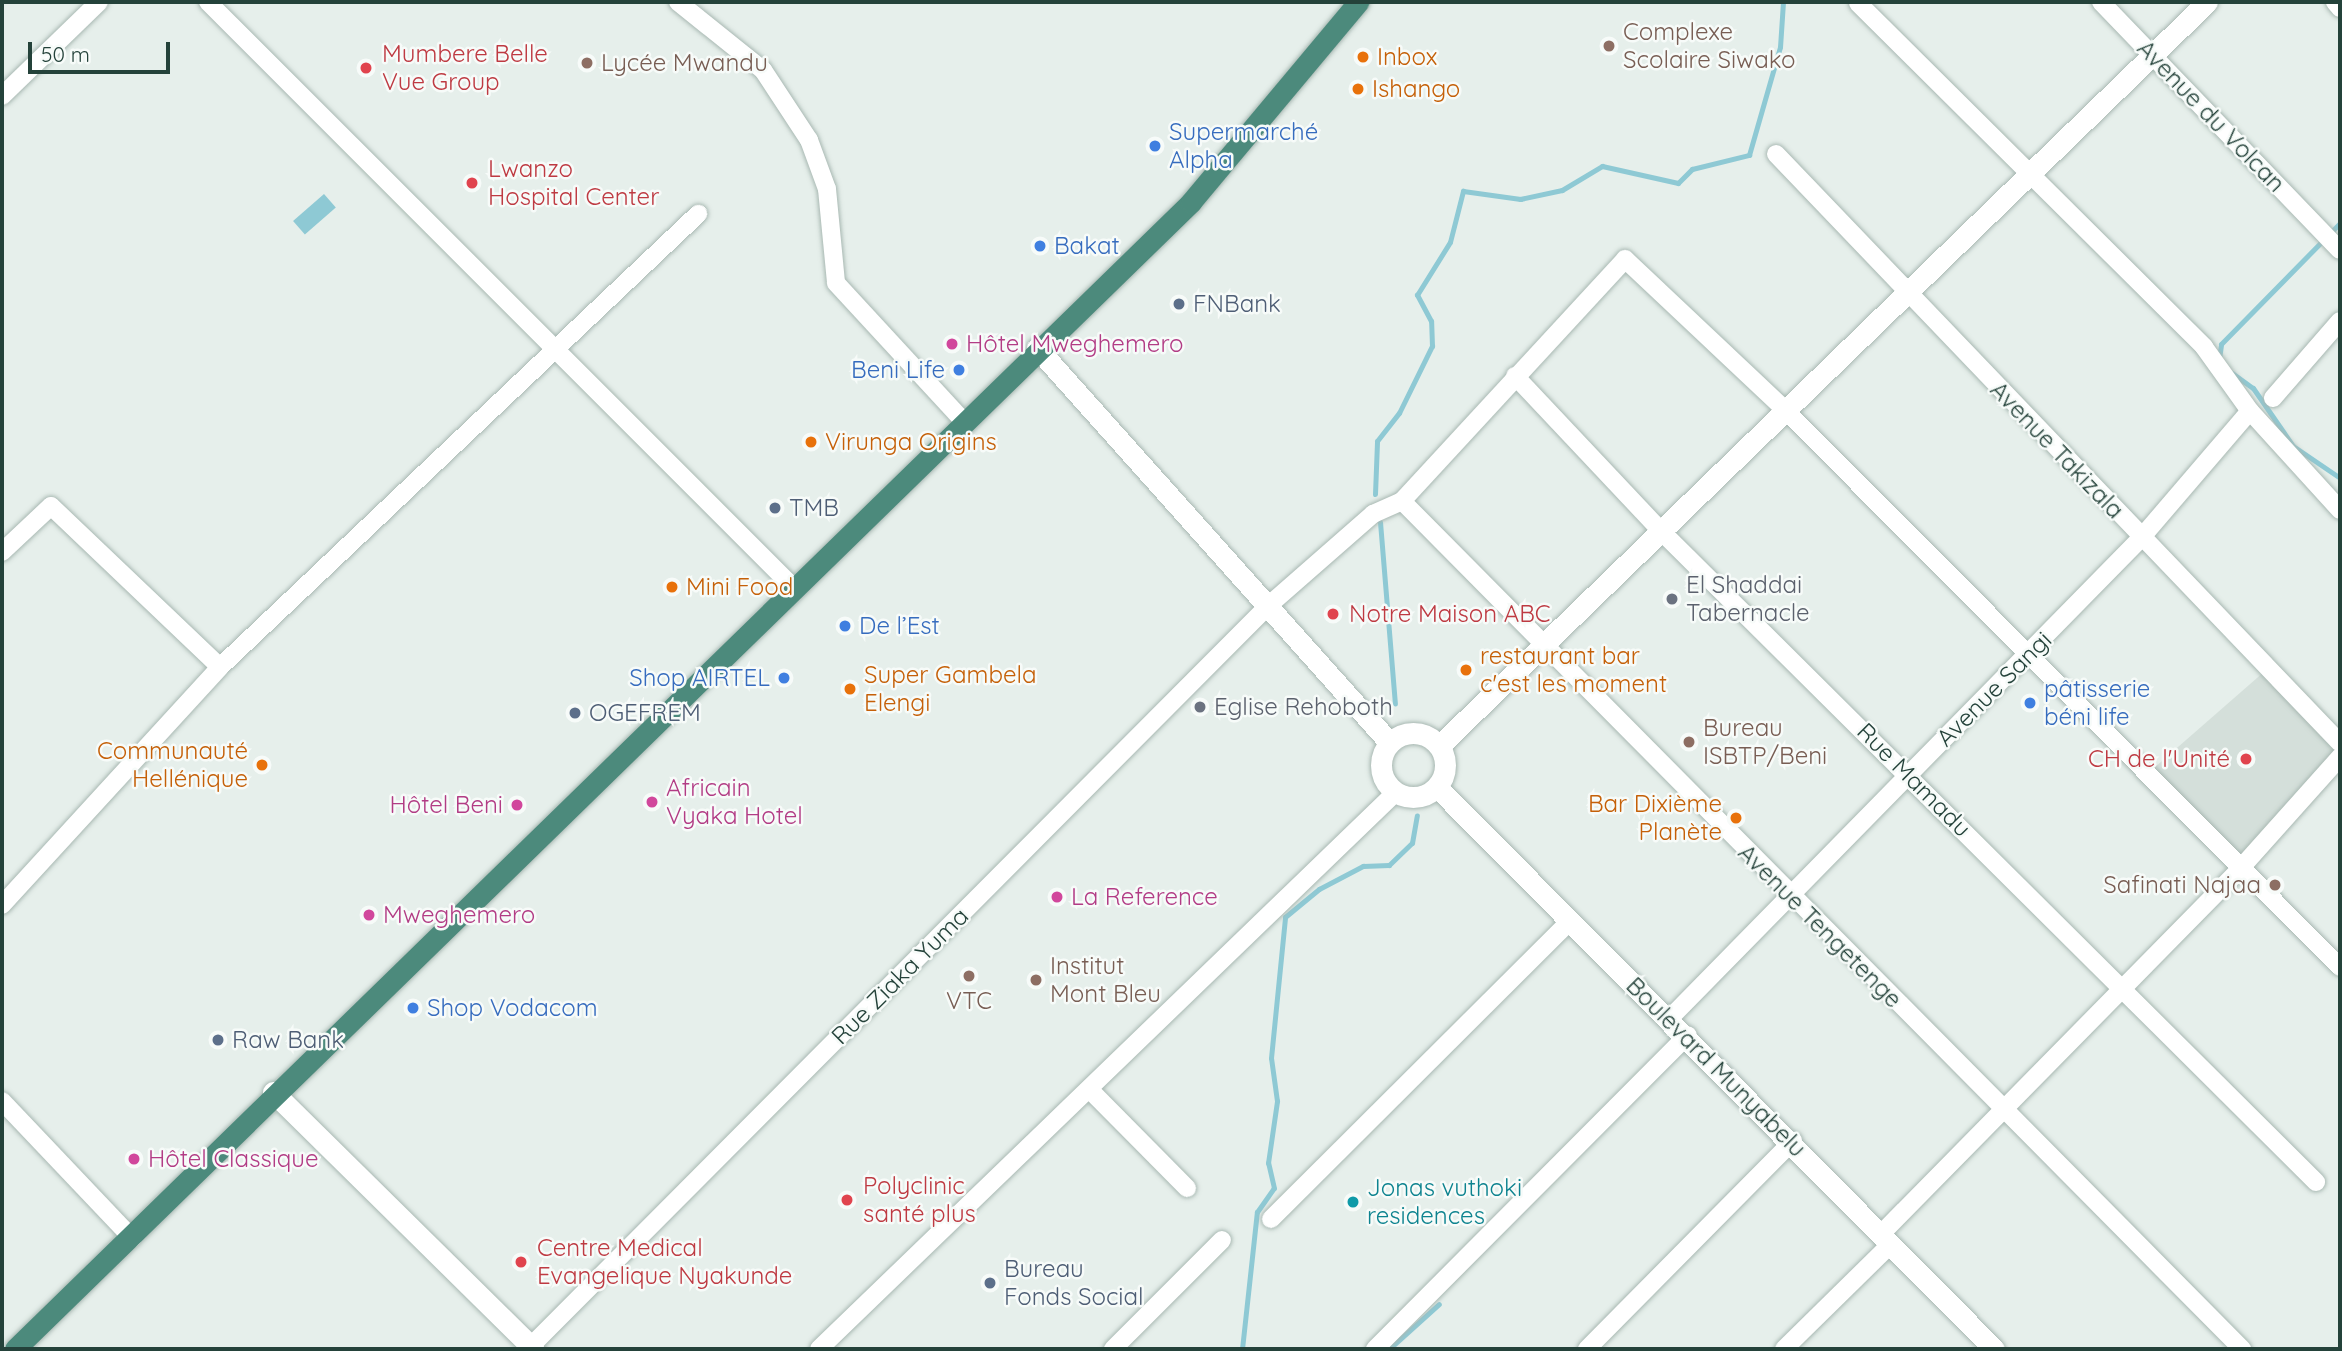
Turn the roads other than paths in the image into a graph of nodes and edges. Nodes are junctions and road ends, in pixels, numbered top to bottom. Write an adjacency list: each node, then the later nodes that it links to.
1 (99, 2): 11 (street)
2 (208, 2): 19 (street)
3 (678, 2): 24 (street)
4 (1358, 2): 18 (highway)
5 (2101, 2): 10 (street, Avenue du Volcan)
6 (2207, 2): 10 (street)
7 (2335, 2): 9 (street)
8 (1858, 3): 13 (street)
9 (2340, 8)
10 (2154, 57): 13 (street); 15 (street, Avenue du Volcan)
11 (2, 96)
12 (1776, 154): 16 (street, Avenue Takizala)
13 (2031, 174): 16 (street); 23 (street)
14 (698, 214): 19 (street)
15 (2338, 248)
16 (1907, 292): 22 (street); 28 (street, Avenue Takizala)
17 (2340, 321): 21 (street)
18 (1037, 348): 24 (highway); 31 (street)
19 (553, 349): 30 (street); 34 (street)
20 (1515, 376): 22 (street, Rue Ziaka Yuma); 25 (street, Rue Ziaka Yuma); 27 (street, Rue Mamadu)
21 (2273, 398)
22 (1783, 408): 27 (street); 33 (street)
23 (2250, 411): 26 (street); 28 (street, Avenue Sangi)
24 (965, 423): 30 (highway)
25 (1388, 508): 31 (street, Rue Ziaka Yuma); 32 (street, Avenue Tengetenge)
26 (2340, 510)
27 (1660, 530): 32 (street); 39 (street, Rue Mamadu)
28 (2141, 538): 33 (street, Avenue Sangi); 36 (street, Avenue Takizala)
29 (2, 552): 34 (street)
30 (793, 587): 51 (highway)
31 (1268, 606): 35 (street); 61 (street, Rue Ziaka Yuma)
32 (1541, 648): 37 (street); 43 (street, Avenue Tengetenge)
33 (2029, 656): 39 (street, Avenue Sangi); 42 (street)
34 (220, 667): 44 (street)
35 (1389, 743): 37 (street); 41 (street)
36 (2340, 743)
37 (1439, 746): 40 (street)
38 (2340, 757): 42 (street)
39 (1908, 773): 43 (street, Avenue Sangi); 47 (street, Rue Mamadu)
40 (1437, 787): 41 (street); 45 (street, Boulevard Munyabelu)
41 (1396, 792): 50 (street)
42 (2239, 870): 46 (street); 47 (street)
43 (1791, 896): 48 (street, Avenue Sangi); 53 (street, Avenue Tengetenge)
44 (2, 905)
45 (1568, 923): 48 (street, Boulevard Munyabelu); 57 (street)
46 (2340, 967)
47 (2123, 989): 53 (street); 55 (street, Rue Mamadu)
48 (1670, 1018): 49 (street, Boulevard Munyabelu)
49 (1688, 1035): 54 (street, Boulevard Munyabelu); 65 (street)
50 (1090, 1090): 56 (street); 63 (street)
51 (273, 1092): 58 (highway); 61 (street)
52 (2, 1101): 58 (street)
53 (2001, 1110): 60 (street); 69 (street, Avenue Tengetenge)
54 (1793, 1142): 60 (street, Boulevard Munyabelu); 66 (street)
55 (2316, 1182)
56 (1187, 1188)
57 (1271, 1219)
58 (132, 1238): 62 (highway)
59 (1222, 1240): 64 (street)
60 (1885, 1240): 67 (street); 68 (street, Boulevard Munyabelu)
61 (533, 1348)
62 (15, 1349)
63 (820, 1349)
64 (1113, 1349)
65 (1375, 1349)
66 (1587, 1349)
67 (1784, 1349)
68 (1994, 1349)
69 (2242, 1349)

